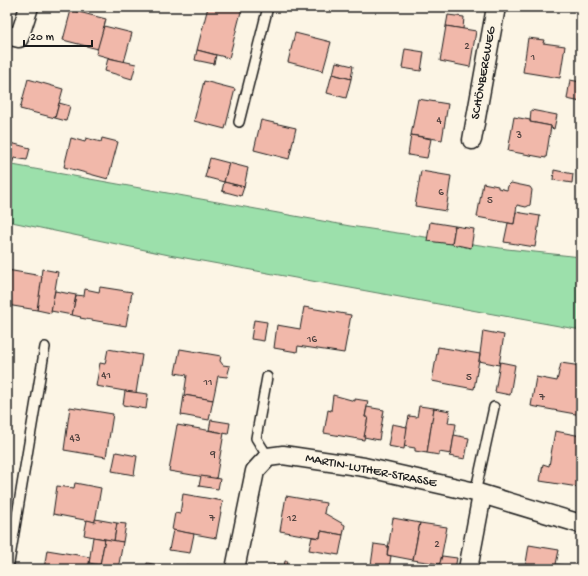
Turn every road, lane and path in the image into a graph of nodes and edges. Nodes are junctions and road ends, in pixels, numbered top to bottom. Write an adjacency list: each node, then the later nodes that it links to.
1 (29, 7): 4 (street)
2 (268, 7): 5 (lane)
3 (496, 7): 6 (street, SCHÖNBERGWEG)
4 (7, 35)
5 (239, 122)
6 (472, 140)
7 (44, 347): 13 (lane)
8 (267, 377): 10 (lane)
9 (494, 407): 11 (lane)
10 (268, 457): 11 (street, MARTIN-LUTHER-STRASSE); 14 (street)
11 (478, 493): 12 (street, MARTIN-LUTHER-STRASSE); 15 (street)
12 (581, 524)
13 (8, 569)
14 (235, 569)
15 (468, 569)

